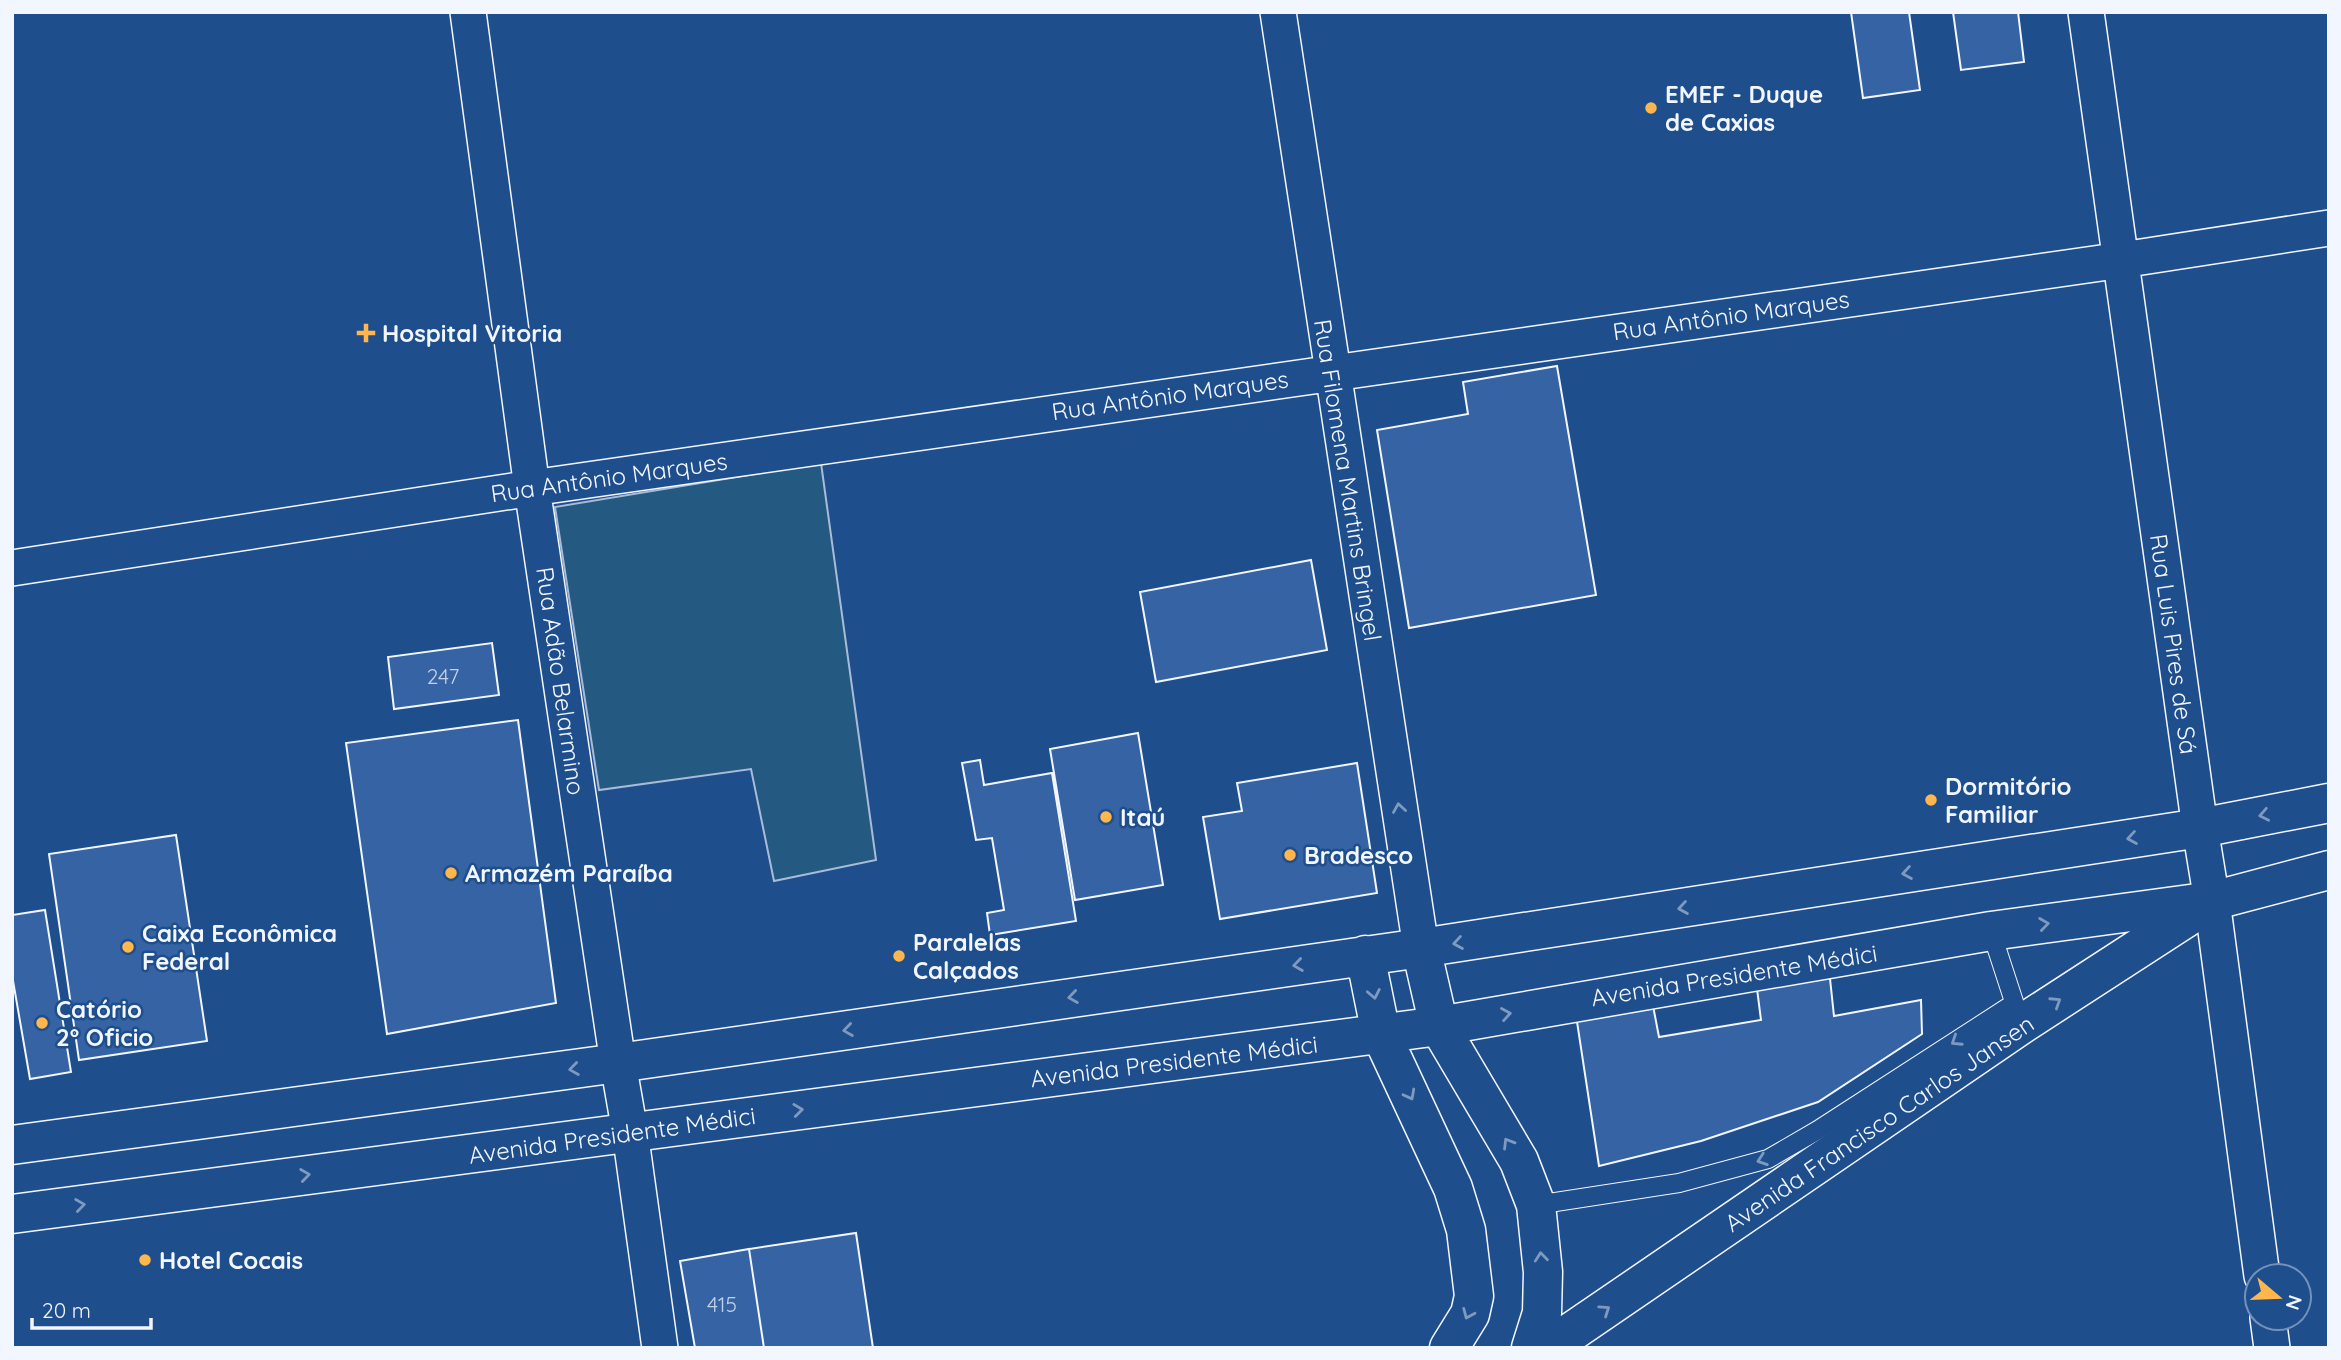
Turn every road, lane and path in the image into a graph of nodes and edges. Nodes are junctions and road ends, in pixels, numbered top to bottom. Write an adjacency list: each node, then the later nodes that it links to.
1 (468, 12): 7 (street, Rua Adão Belarmino)
2 (1278, 12): 6 (street, Rua Filomena Martins Bringel)
3 (2086, 12): 5 (street, Rua Luis Pires de Sá)
4 (2329, 228): 5 (street, Rua Antônio Marques)
5 (2122, 260): 6 (street, Rua Antônio Marques); 10 (street, Rua Luis Pires de Sá)
6 (1331, 372): 7 (street, Rua Antônio Marques); 14 (street, Rua Filomena Martins Bringel, one-way to 6)
7 (532, 488): 8 (street, Rua Antônio Marques); 19 (street, Rua Adão Belarmino)
8 (12, 568)
9 (2329, 803): 10 (main road, one-way to 10)
10 (2200, 828): 12 (street, Rua Luis Pires de Sá); 14 (main road, one-way to 14)
11 (2329, 870): 12 (main road, Avenida Presidente Médici)
12 (2212, 901): 13 (main road, Avenida Presidente Médici, one-way to 12); 16 (main road, Avenida Francisco Carlos Jansen, one-way to 12); 24 (street, Rua Luis Pires de Sá)
13 (1991, 931): 16 (lane); 17 (main road, Avenida Presidente Médici, one-way to 13)
14 (1421, 948): 15 (main road); 17 (main road)
15 (1366, 955): 18 (main road, one-way to 18); 19 (main road, one-way to 19)
16 (2018, 1014): 22 (lane, one-way to 22); 28 (main road, Avenida Francisco Carlos Jansen, one-way to 16)
17 (1439, 1026): 18 (main road, Avenida Presidente Médici); 22 (main road, one-way to 17)
18 (1381, 1034): 20 (main road, Avenida Presidente Médici, one-way to 18); 26 (main road, one-way to 26)
19 (618, 1063): 20 (street, Rua Adão Belarmino); 21 (main road, one-way to 21)
20 (630, 1132): 23 (main road, Avenida Presidente Médici, one-way to 20); 25 (street, Rua Adão Belarmino)
21 (12, 1144)
22 (1536, 1205): 27 (main road, one-way to 22)
23 (12, 1214)
24 (2260, 1262)
25 (660, 1348)
26 (1449, 1348)
27 (1531, 1348)
28 (1548, 1348)

